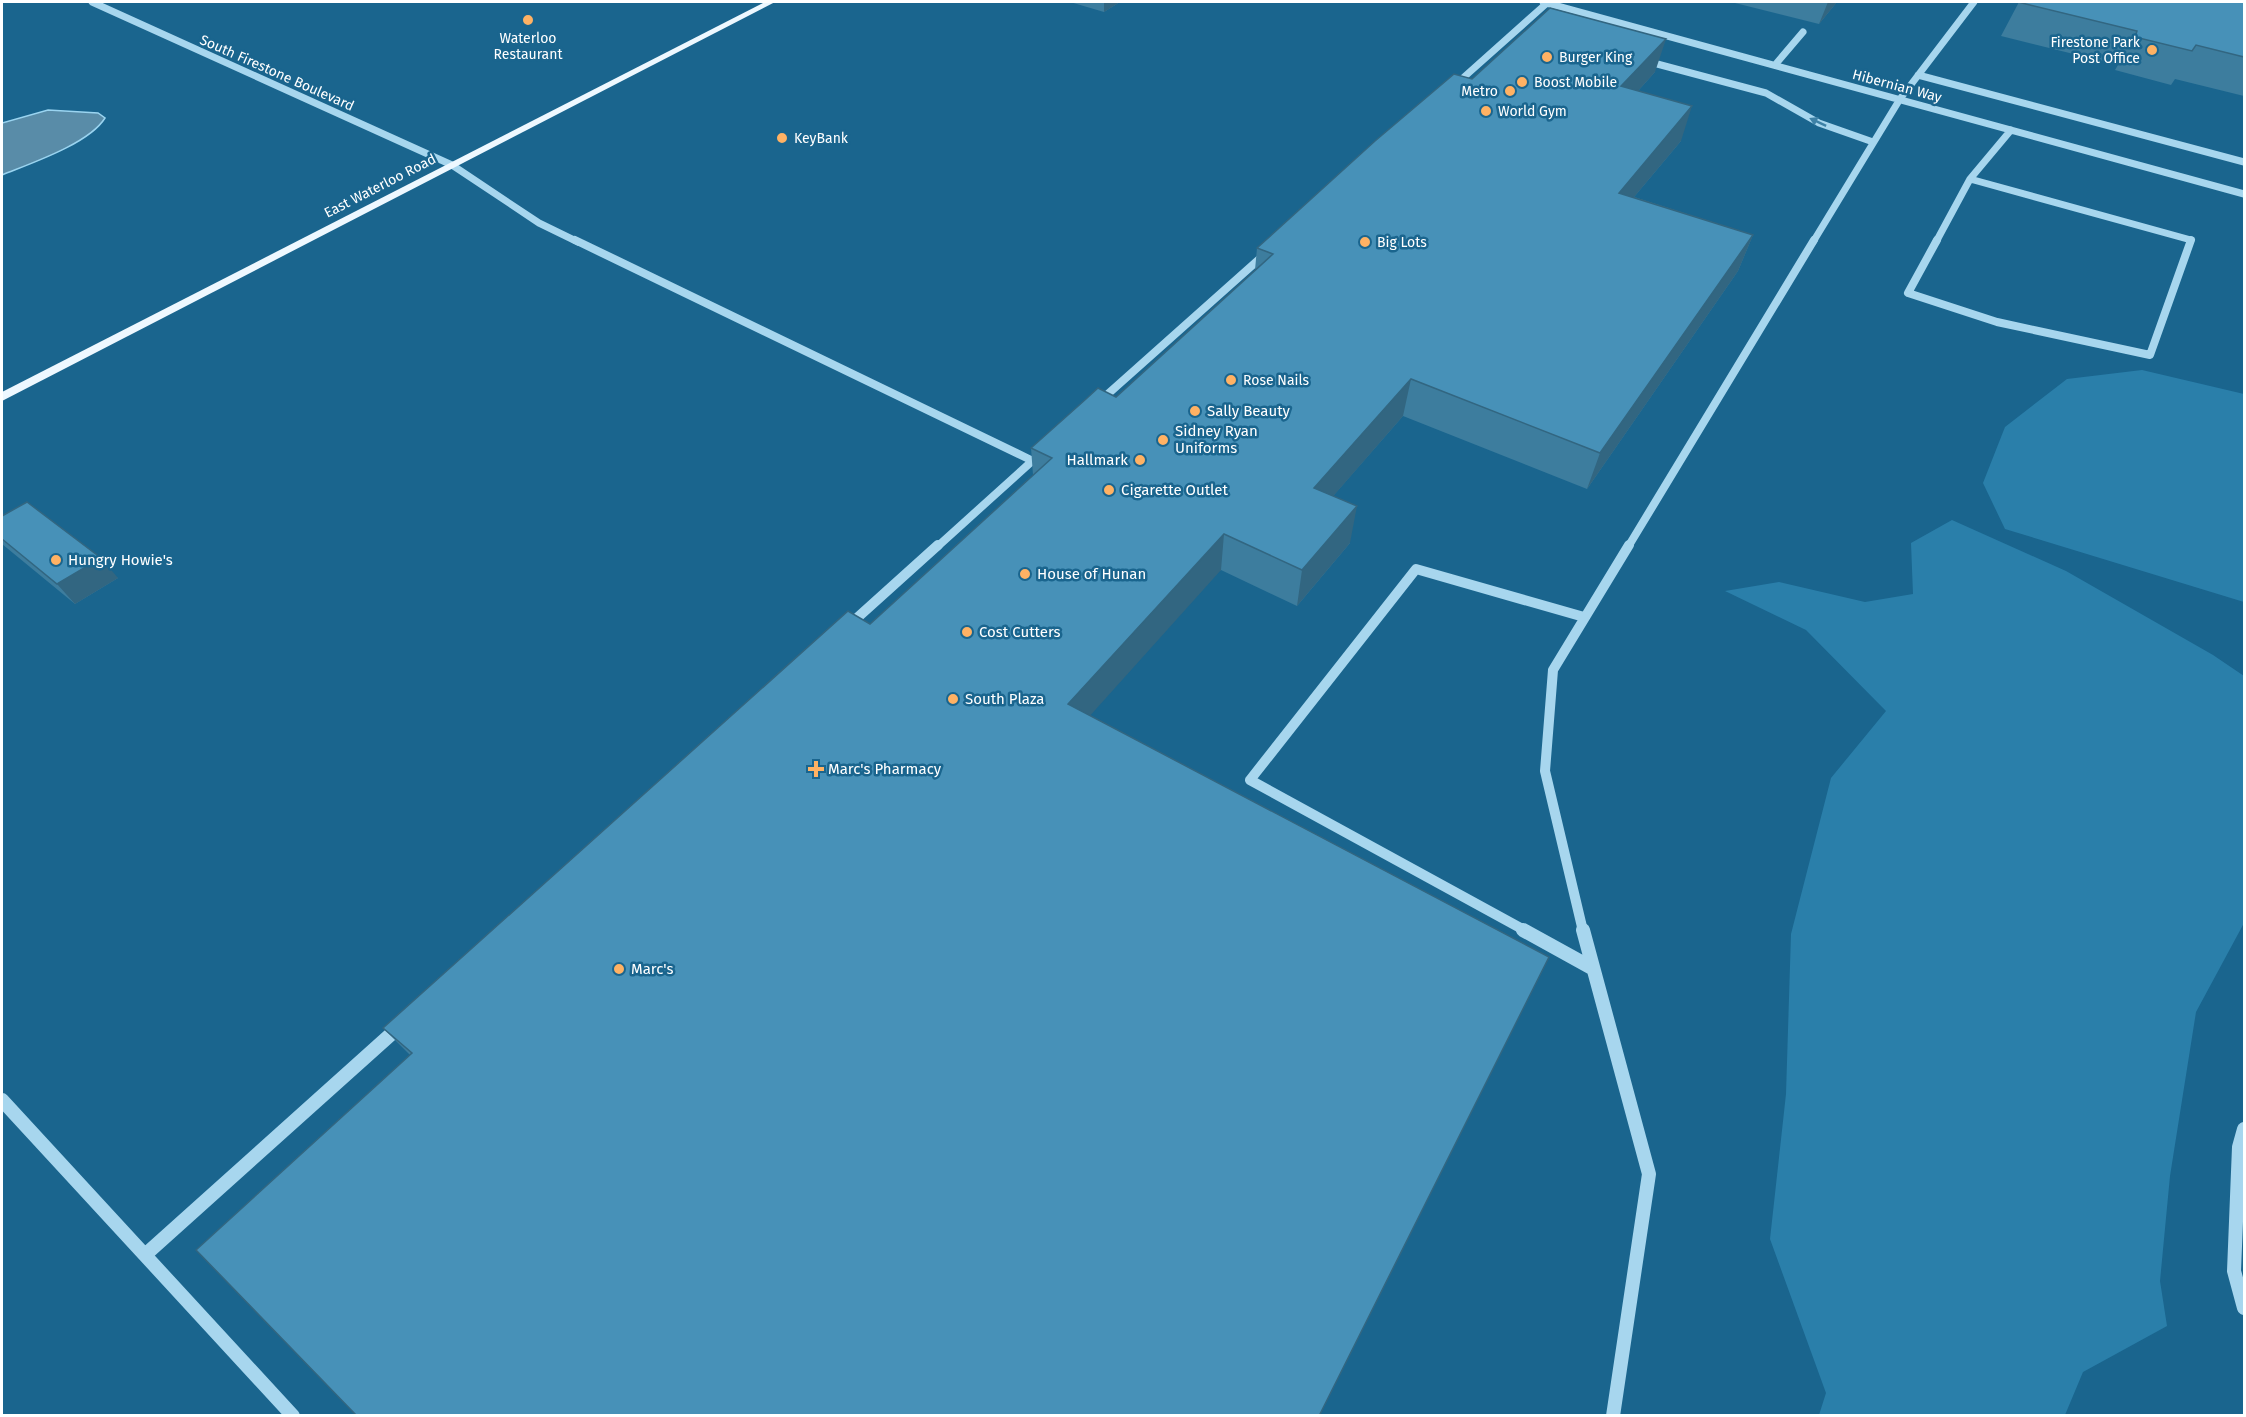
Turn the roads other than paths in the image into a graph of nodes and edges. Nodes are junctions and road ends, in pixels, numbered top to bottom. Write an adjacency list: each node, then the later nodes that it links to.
1 (92, 2): 16 (street, South Firestone Boulevard)
2 (771, 2): 16 (main road, East Waterloo Road)
3 (1545, 2): 5 (street, Hibernian Way); 11 (street)
4 (1974, 2): 10 (street)
5 (1593, 15): 6 (street); 9 (street, Hibernian Way)
6 (1590, 23)
7 (1803, 32): 9 (street)
8 (1635, 58): 14 (street, one-way to 8)
9 (1775, 65): 12 (street, Hibernian Way)
10 (1918, 75): 12 (street); 15 (street)
11 (1448, 91)
12 (1900, 99): 13 (street, Hibernian Way); 14 (street)
13 (2011, 130): 17 (street); 18 (street, Hibernian Way)
14 (1873, 142): 24 (street)
15 (2244, 162)
16 (452, 165): 20 (main road, East Waterloo Road); 23 (street, South Firestone Boulevard)
17 (1970, 179): 17 (street)
18 (2244, 194)
19 (1273, 247): 21 (street)
20 (2, 397)
21 (1090, 411)
22 (1049, 446): 23 (street)
23 (1033, 461): 25 (street)
24 (1584, 617): 26 (street); 26 (street)
25 (840, 634)
26 (1592, 968): 33 (street)
27 (412, 1016): 30 (street)
28 (2, 1100): 30 (street)
29 (2244, 1129): 31 (street)
30 (145, 1255): 32 (street)
31 (2244, 1308)
32 (293, 1416)
33 (1613, 1416)

